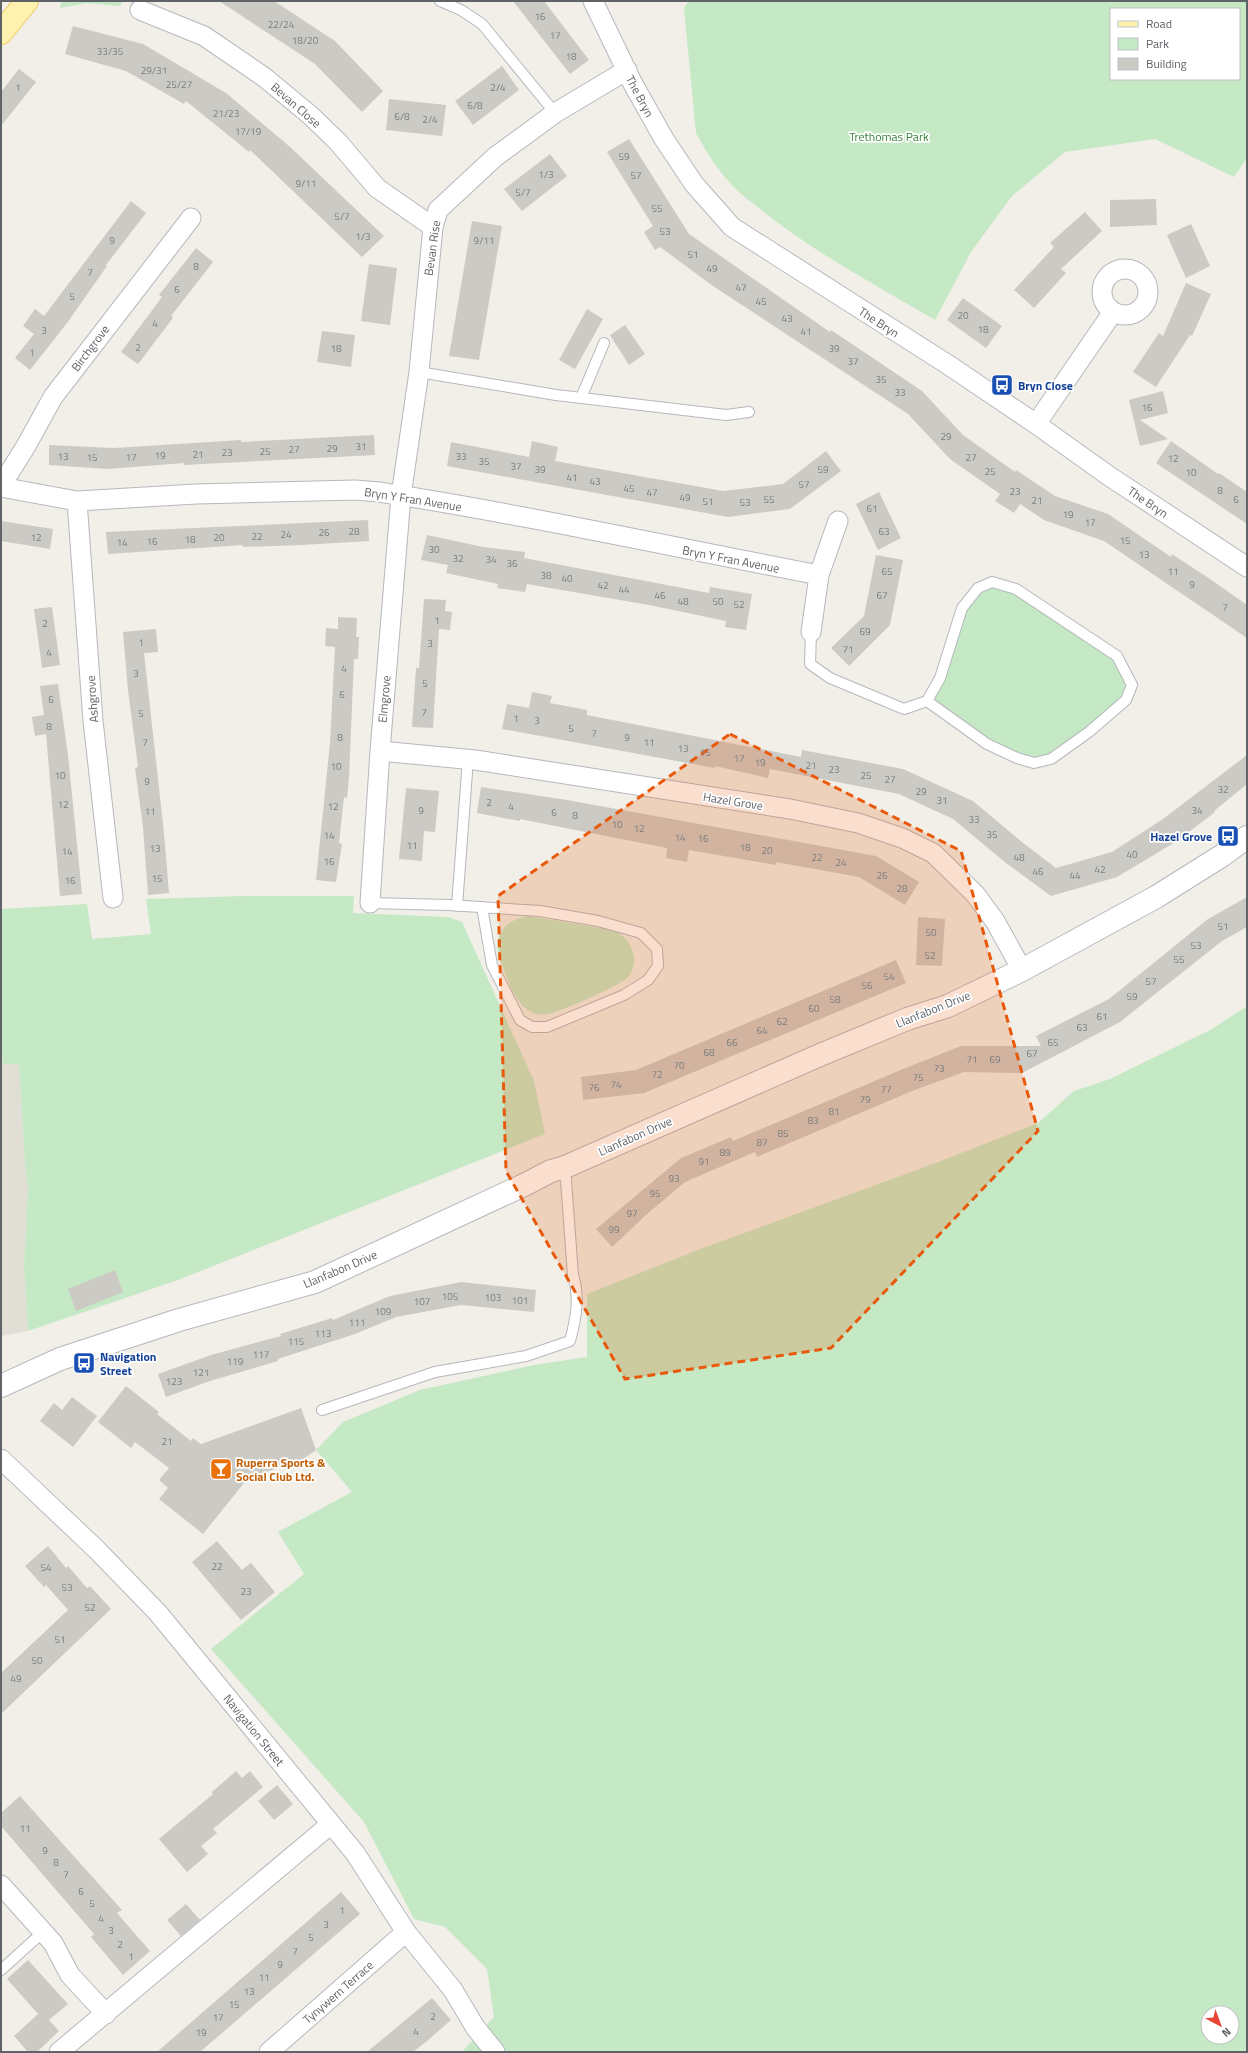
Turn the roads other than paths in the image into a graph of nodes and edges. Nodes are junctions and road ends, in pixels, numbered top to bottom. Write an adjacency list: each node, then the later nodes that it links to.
1 (27, 1): 5 (main road)
2 (440, 1): 7 (lane)
3 (593, 1): 6 (street, The Bryn)
4 (140, 10): 9 (street, Bevan Close)
5 (1, 33)
6 (627, 70): 7 (street, Bevan Rise); 15 (street, The Bryn)
7 (556, 113): 9 (street, Bevan Rise)
8 (191, 218): 16 (street, Birchgrove)
9 (433, 227): 12 (street, Bevan Rise)
10 (1113, 312): 15 (street)
11 (604, 343): 13 (lane)
12 (419, 372): 13 (lane); 17 (street, Bevan Rise)
13 (581, 398): 14 (lane)
14 (749, 412)
15 (1036, 424): 20 (street, The Bryn)
16 (1, 486): 18 (street, Bryn Y Fran Avenue)
17 (401, 496): 18 (street, Bryn Y Fran Avenue); 21 (street, Bryn Y Fran Avenue); 24 (street, Elmgrove)
18 (77, 501): 27 (street, Ashgrove)
19 (838, 521): 21 (street)
20 (1247, 567)
21 (819, 575): 22 (street)
22 (811, 632): 23 (lane)
23 (926, 701): 23 (lane)
24 (380, 751): 25 (street, Hazel Grove); 28 (street, Elmgrove)
25 (468, 759): 29 (lane); 31 (street, Hazel Grove)
26 (1247, 837): 31 (street, Llanfabon Drive)
27 (113, 898)
28 (370, 903): 29 (lane)
29 (457, 906): 30 (lane)
30 (482, 907): 30 (lane)
31 (1022, 970): 32 (street, Llanfabon Drive)
32 (565, 1166): 33 (street, Llanfabon Drive); 34 (lane)
33 (1, 1386)
34 (322, 1410)
35 (1, 1459): 36 (street, Navigation Street)
36 (331, 1824): 39 (street, Navigation Street); 41 (street)
37 (1, 1885): 38 (street)
38 (43, 1932): 40 (lane); 41 (street)
39 (406, 1932): 43 (street, Tynywern Terrace); 44 (street, Navigation Street)
40 (1, 1970)
41 (106, 2014): 42 (street)
42 (59, 2052)
43 (269, 2052)
44 (494, 2052)

